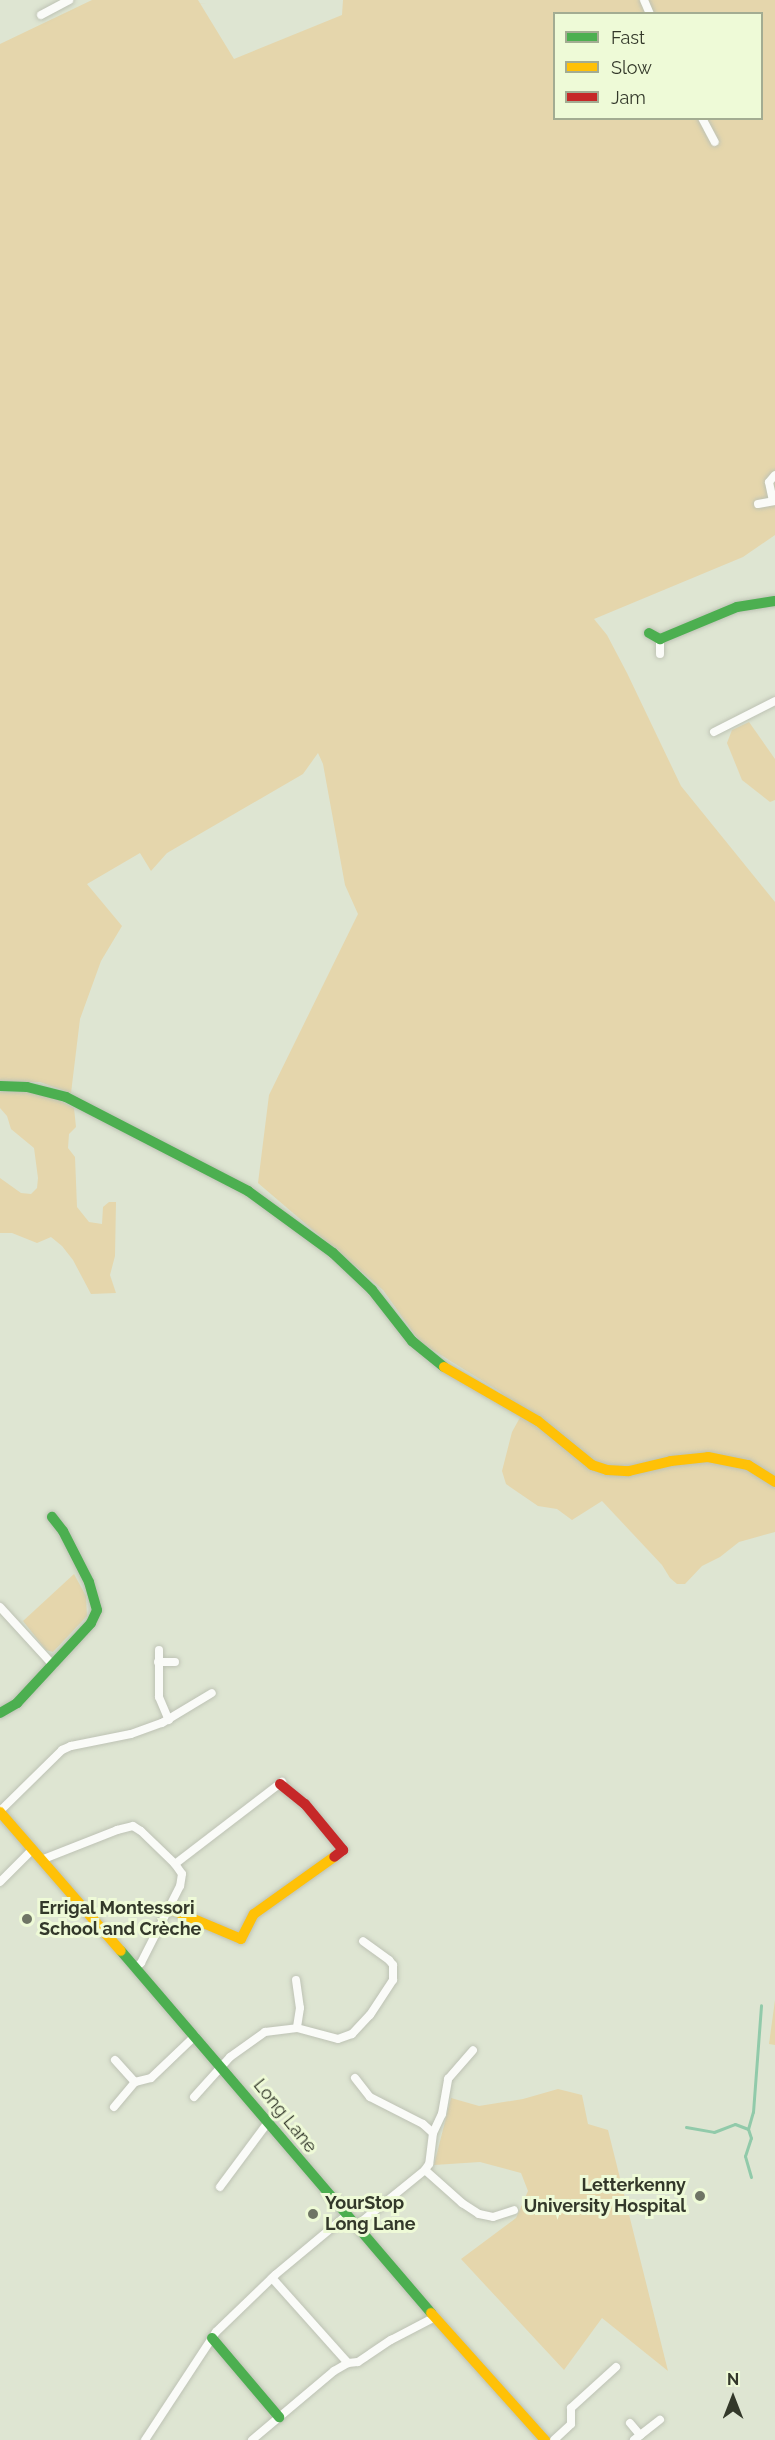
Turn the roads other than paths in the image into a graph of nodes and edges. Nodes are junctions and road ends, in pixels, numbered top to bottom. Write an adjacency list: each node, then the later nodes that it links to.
1 (69, 0): 2 (street)
2 (40, 15)
3 (703, 120): 4 (street)
4 (716, 142)
5 (775, 475): 6 (street)
6 (774, 501): 7 (street)
7 (758, 504)
8 (775, 601): 10 (street)
9 (649, 633): 10 (street)
10 (660, 639): 11 (street)
11 (660, 654)
12 (775, 701): 13 (street)
13 (714, 732)
14 (0, 1086): 15 (street)
15 (775, 1482)
16 (52, 1517): 21 (street)
17 (0, 1607): 21 (street)
18 (159, 1650): 19 (street)
19 (158, 1662): 20 (street); 24 (street)
20 (175, 1662)
21 (53, 1665): 23 (street)
22 (212, 1693): 24 (street)
23 (0, 1713)
24 (169, 1720): 26 (street)
25 (282, 1783): 29 (street); 31 (street)
26 (0, 1811): 27 (street, Long Lane)
27 (32, 1850): 28 (street, Long Lane); 30 (street)
28 (41, 1860): 29 (street); 33 (street, Long Lane)
29 (175, 1864): 31 (street)
30 (0, 1882)
31 (170, 1909): 33 (street)
32 (363, 1941): 35 (street)
33 (135, 1968): 36 (street, Long Lane)
34 (296, 1980): 35 (street)
35 (297, 2028): 39 (street)
36 (195, 2036): 39 (street, Long Lane); 41 (street)
37 (473, 2050): 45 (street)
38 (115, 2060): 41 (street)
39 (221, 2066): 42 (street); 44 (street, Long Lane)
40 (355, 2078): 45 (street)
41 (135, 2082): 43 (street)
42 (194, 2097)
43 (114, 2107)
44 (269, 2121): 47 (street); 49 (street, Long Lane)
45 (433, 2133): 46 (street)
46 (425, 2170): 48 (street); 50 (street)
47 (219, 2187)
48 (514, 2210)
49 (346, 2215): 50 (street, Long Lane); 51 (street)
50 (356, 2226): 52 (street, Long Lane)
51 (272, 2278): 53 (street); 54 (street)
52 (435, 2317): 54 (street); 62 (street, Long Lane)
53 (212, 2338): 56 (street); 60 (street)
54 (348, 2363): 56 (street)
55 (616, 2367): 63 (street)
56 (279, 2417): 61 (street)
57 (660, 2420): 59 (street)
58 (630, 2423): 59 (street)
59 (637, 2437)
60 (145, 2440)
61 (252, 2440)
62 (545, 2440)
63 (554, 2440)

